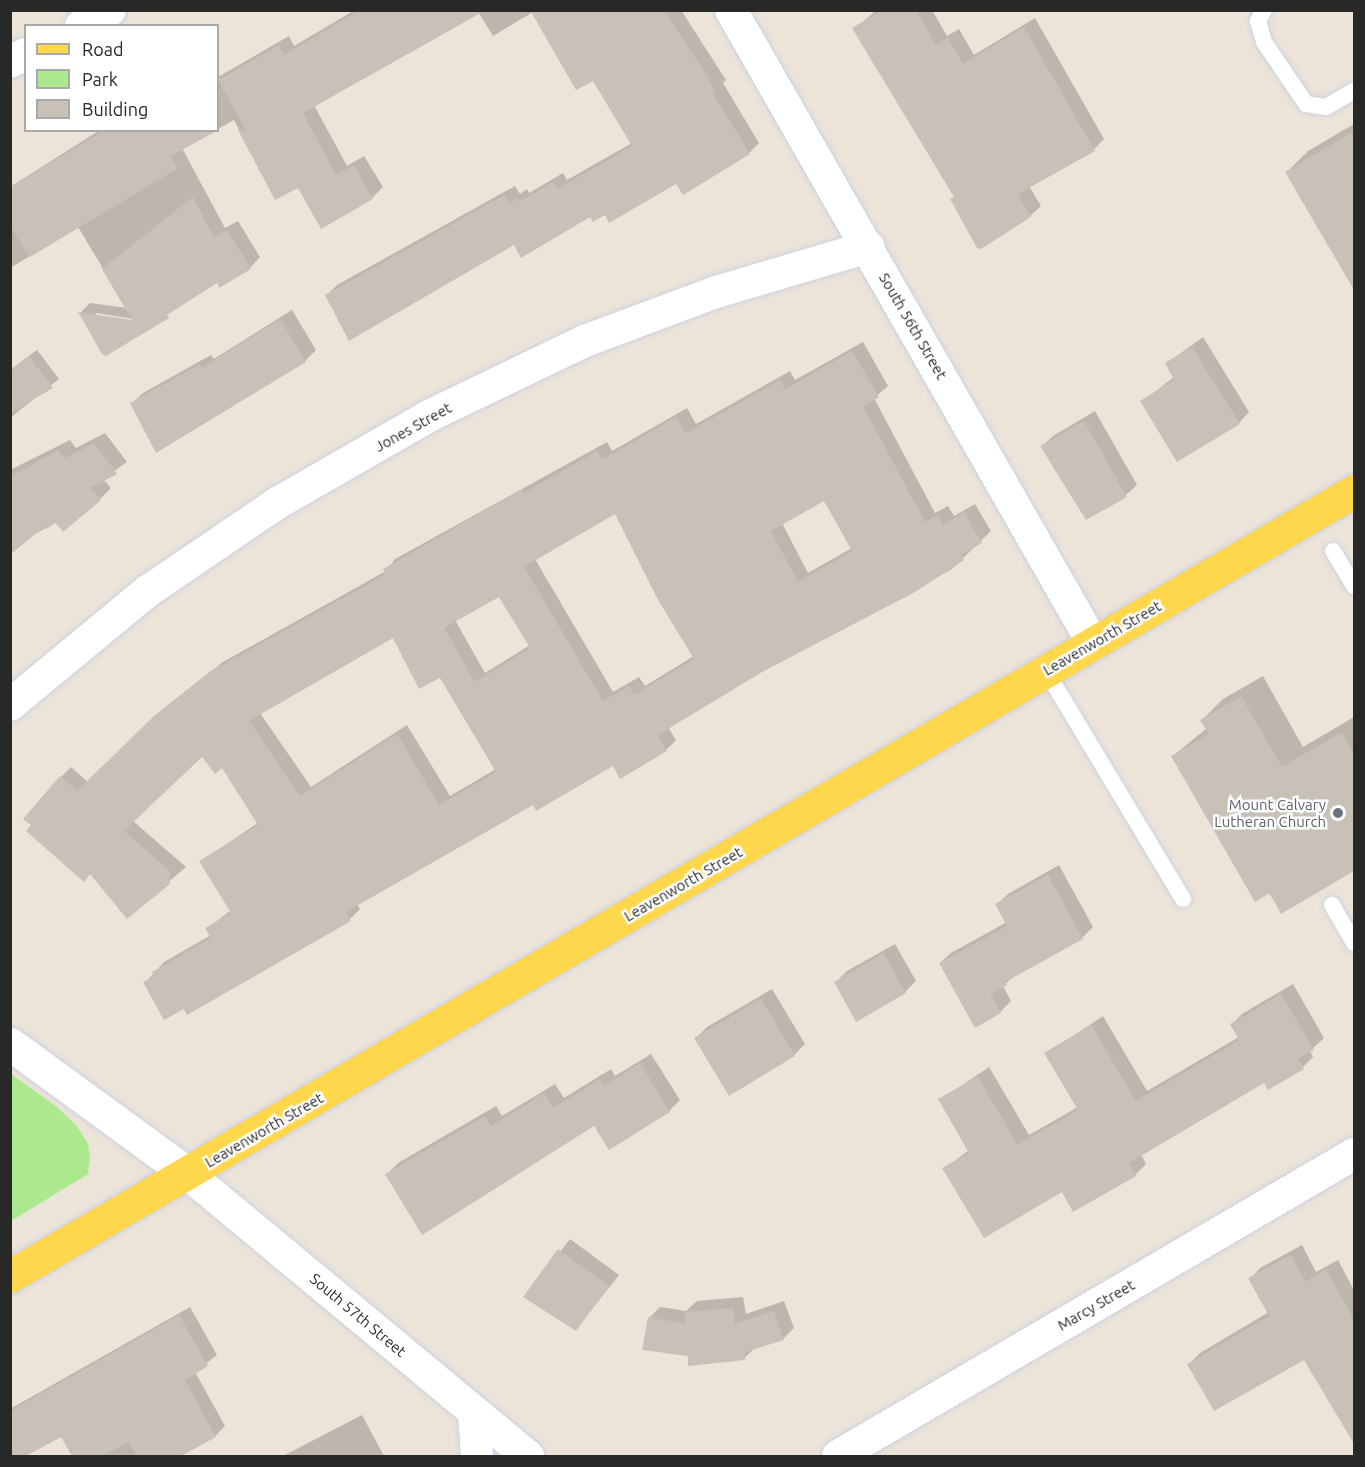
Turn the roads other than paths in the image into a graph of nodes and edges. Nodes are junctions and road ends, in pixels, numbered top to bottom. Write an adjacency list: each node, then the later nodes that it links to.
1 (110, 10): 4 (street)
2 (731, 10): 8 (street, South 56th Street)
3 (1264, 10): 7 (lane)
4 (85, 24)
5 (24, 55): 6 (street)
6 (10, 62)
7 (1354, 91)
8 (868, 247): 12 (street, South 56th Street); 14 (street, Jones Street)
9 (1354, 491): 12 (main road, Leavenworth Street)
10 (1333, 550): 11 (lane)
11 (1354, 586)
12 (1093, 644): 13 (main road, Leavenworth Street)
13 (1046, 671): 15 (lane); 20 (main road, Leavenworth Street)
14 (10, 705)
15 (1183, 899)
16 (1332, 905): 17 (lane)
17 (1354, 943)
18 (10, 1044): 20 (street)
19 (1354, 1154): 25 (street, Marcy Street)
20 (188, 1174): 21 (main road, Leavenworth Street); 22 (street, South 57th Street)
21 (10, 1276)
22 (474, 1412): 23 (street); 24 (street, South 57th Street)
23 (477, 1456)
24 (528, 1456)
25 (838, 1456)

